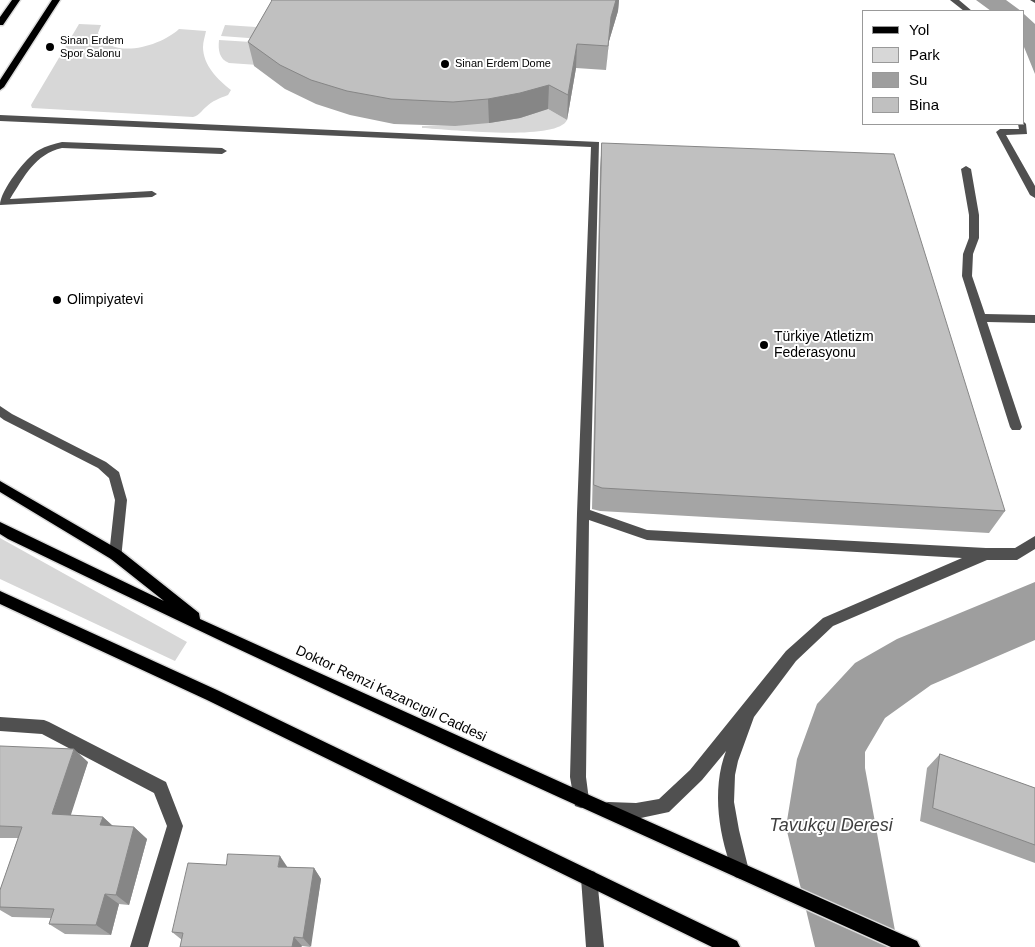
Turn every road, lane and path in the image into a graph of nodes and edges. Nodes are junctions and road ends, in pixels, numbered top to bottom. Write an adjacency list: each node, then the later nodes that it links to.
1 (16, 0): 5 (main road)
2 (56, 0): 6 (main road)
3 (954, 0): 4 (street)
4 (967, 10)
5 (0, 23)
6 (0, 87)
7 (0, 118): 19 (street)
8 (1022, 125): 12 (street)
9 (222, 151): 13 (street)
10 (966, 169): 14 (street)
11 (152, 194): 13 (street)
12 (1035, 195)
13 (1, 202)
14 (980, 318): 15 (street); 17 (street)
15 (1035, 320)
16 (0, 410): 23 (street)
17 (1016, 426)
18 (0, 486): 23 (main road)
19 (583, 513): 22 (street); 30 (street)
20 (0, 527): 27 (main road, Doktor Remzi Kazancıgil Caddesi)
21 (1035, 542): 22 (street)
22 (986, 554): 28 (street)
23 (116, 555): 27 (main road)
24 (0, 597): 26 (main road)
25 (0, 607): 26 (main road)
26 (33, 614): 33 (main road)
27 (214, 632): 30 (main road, Doktor Remzi Kazancıgil Caddesi)
28 (749, 711): 31 (street); 32 (street)
29 (0, 724): 35 (street)
30 (582, 800): 31 (main road, Doktor Remzi Kazancıgil Caddesi)
31 (603, 810): 32 (main road, Doktor Remzi Kazancıgil Caddesi)
32 (741, 871): 37 (main road, Doktor Remzi Kazancıgil Caddesi)
33 (589, 878): 34 (main road); 36 (street)
34 (718, 945)
35 (139, 947)
36 (595, 947)
37 (911, 947)

